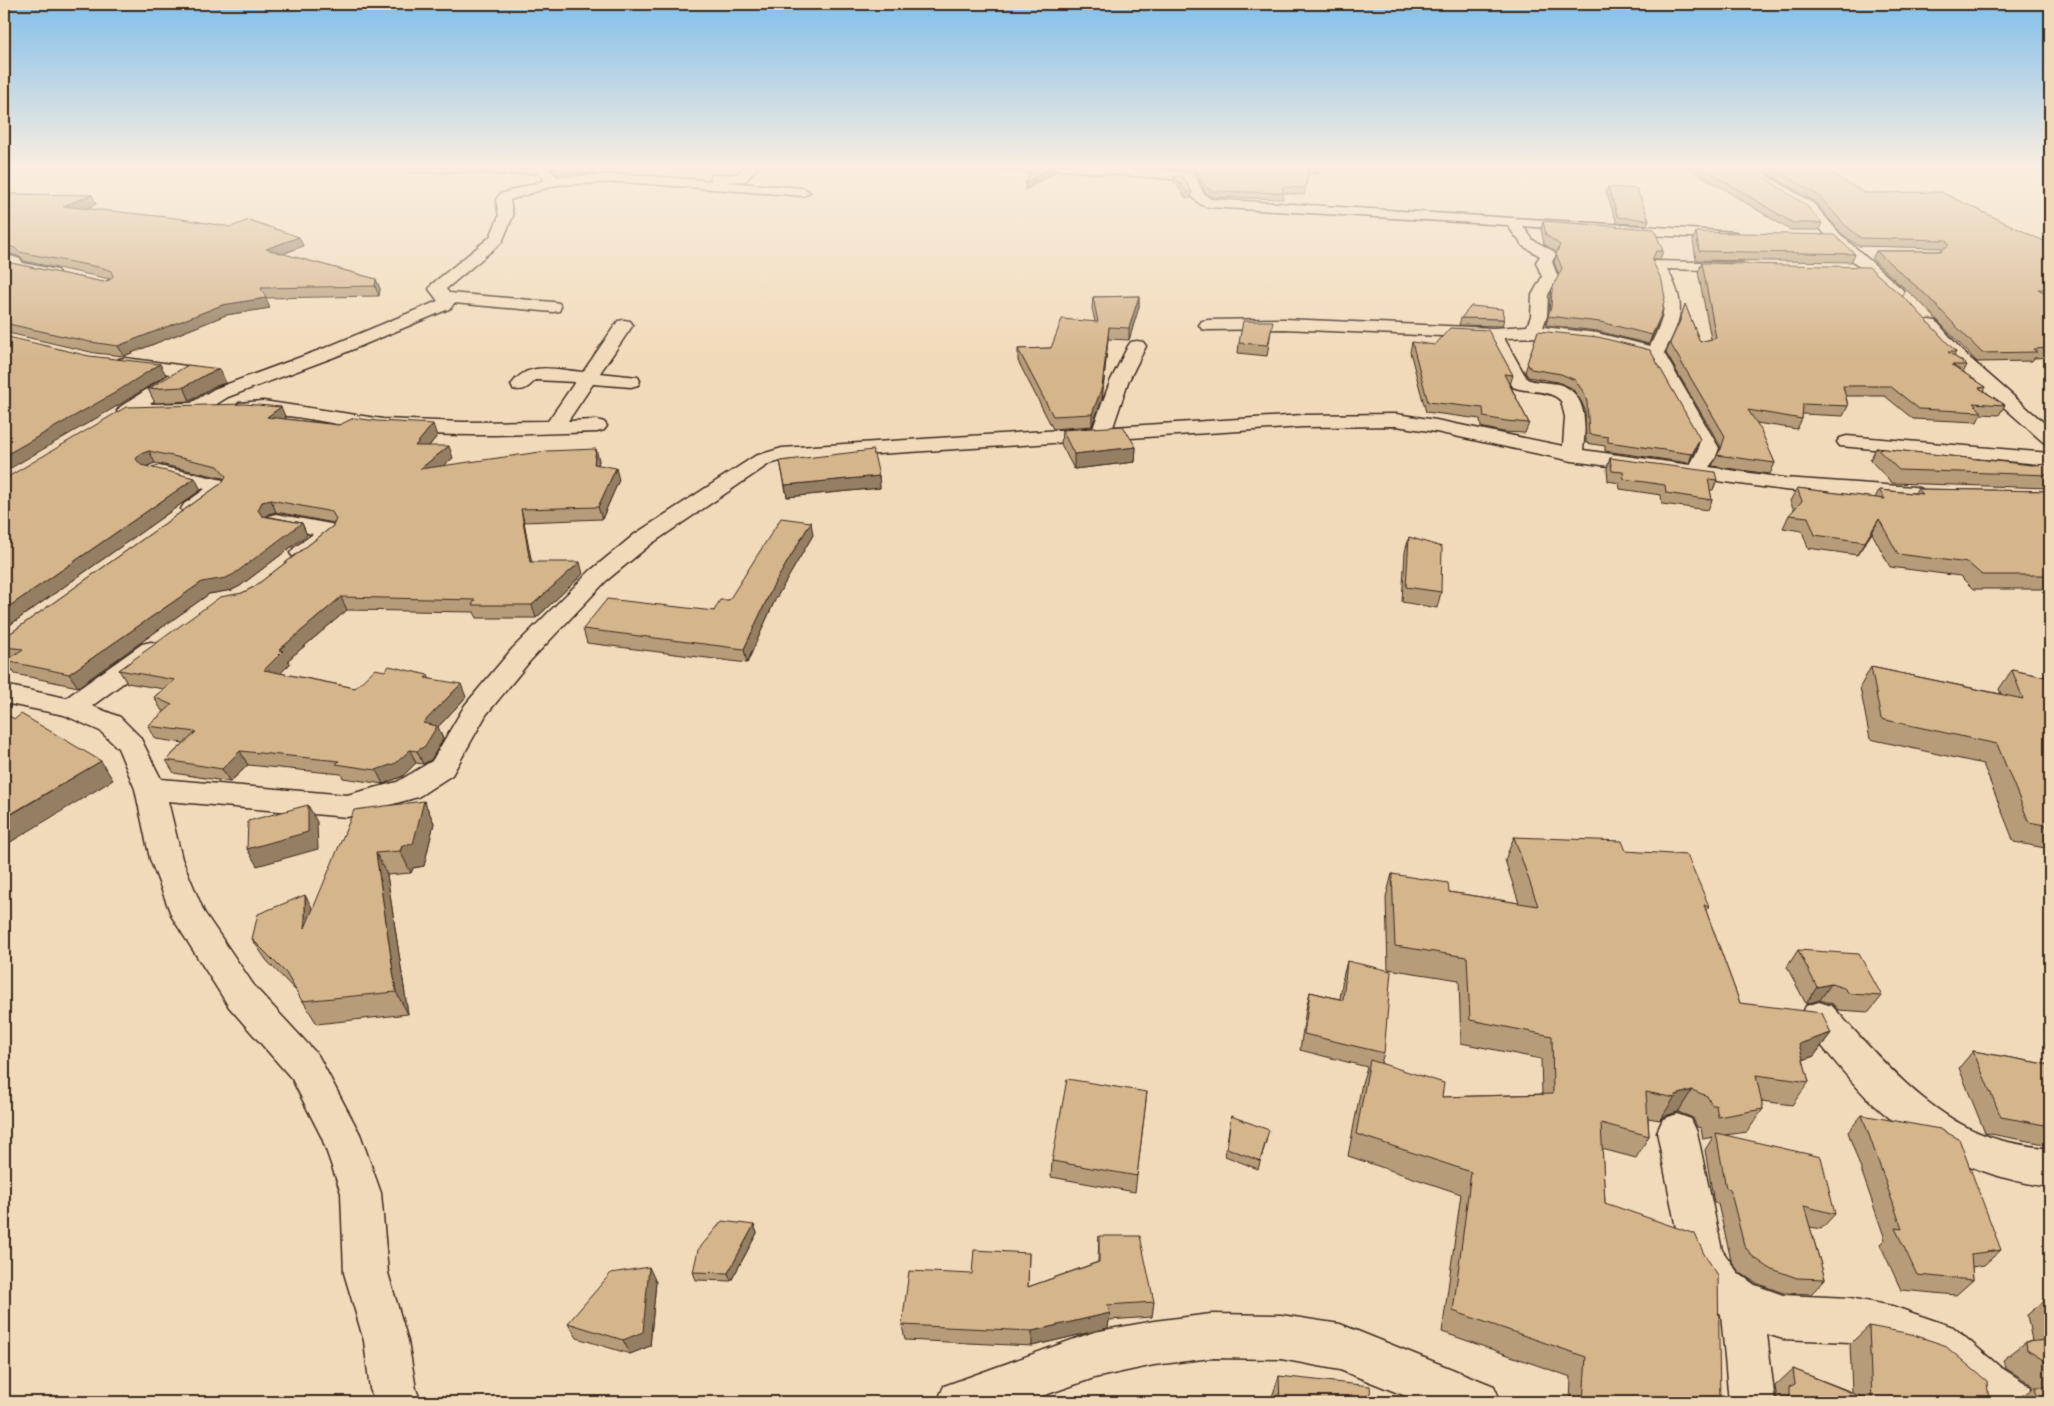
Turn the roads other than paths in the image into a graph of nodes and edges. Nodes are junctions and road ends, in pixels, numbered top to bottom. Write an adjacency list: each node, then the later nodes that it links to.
1 (500, 231): 13 (street)
2 (1518, 231): 19 (street)
3 (1640, 231): 5 (street)
4 (1829, 231): 7 (street)
5 (1746, 235)
6 (1816, 236): 7 (street)
7 (1835, 237): 10 (street)
8 (1878, 253): 10 (street)
9 (4, 259): 12 (street)
10 (1852, 261): 14 (street)
11 (1751, 267): 22 (street)
12 (63, 276)
13 (443, 297): 15 (street); 27 (street)
14 (1907, 302)
15 (553, 307)
16 (1921, 316): 31 (street)
17 (1208, 324): 20 (street)
18 (624, 325): 24 (street)
19 (1523, 332): 20 (street); 22 (street)
20 (1493, 333): 33 (street)
21 (1137, 346): 30 (street)
22 (1655, 353): 36 (street)
23 (104, 361): 27 (street)
24 (586, 378): 25 (street); 26 (street); 29 (street)
25 (631, 381)
26 (520, 385)
27 (195, 409): 29 (street)
28 (596, 426): 29 (street)
29 (554, 427)
30 (1102, 433): 33 (street); 44 (street)
31 (2050, 438)
32 (1847, 442): 34 (street)
33 (1572, 454): 36 (street)
34 (2050, 459)
35 (154, 471): 38 (street)
36 (1696, 471): 37 (street)
37 (1929, 494)
38 (175, 521)
39 (276, 521): 40 (street)
40 (281, 570)
41 (172, 635): 43 (street)
42 (4, 694): 43 (street)
43 (71, 708): 44 (street)
44 (150, 789): 49 (street)
45 (1819, 1017): 47 (street)
46 (1677, 1132): 48 (street)
47 (2050, 1168)
48 (1742, 1303): 52 (street); 53 (street)
49 (391, 1398)
50 (960, 1402): 51 (street)
51 (1478, 1402)
52 (1752, 1402)
53 (2014, 1402)

